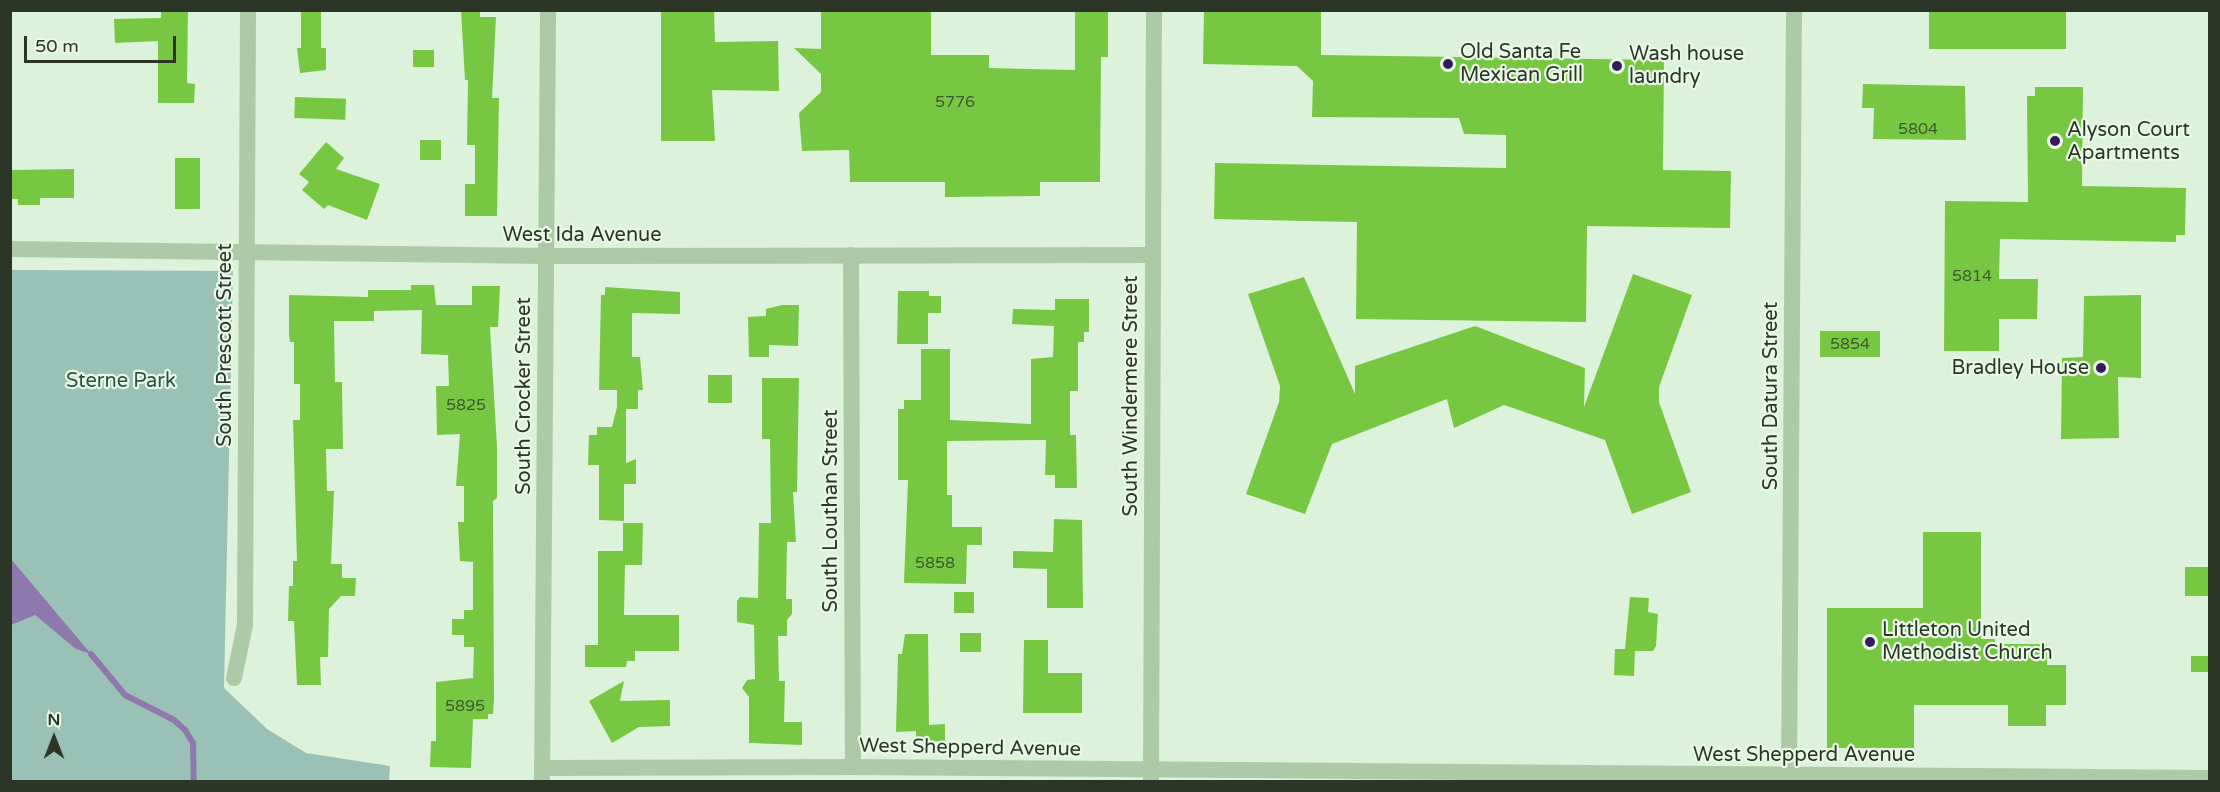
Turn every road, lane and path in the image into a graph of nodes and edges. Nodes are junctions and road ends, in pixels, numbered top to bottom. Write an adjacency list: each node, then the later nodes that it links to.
1 (248, 10): 6 (street, South Prescott Street)
2 (548, 10): 9 (street, South Crocker Street)
3 (1154, 10): 8 (street, South Windermere Street)
4 (1794, 10): 16 (street, South Datura Street)
5 (10, 249): 6 (street, West Ida Avenue)
6 (245, 254): 9 (street, West Ida Avenue); 10 (street, South Prescott Street)
7 (851, 255): 8 (street, West Ida Avenue); 9 (street, West Ida Avenue); 11 (street, South Louthan Street)
8 (1153, 255): 13 (street, South Windermere Street)
9 (546, 256): 12 (street, South Crocker Street)
10 (234, 678)
11 (853, 767): 12 (street, West Shepperd Avenue); 13 (street, West Shepperd Avenue)
12 (542, 775)
13 (1151, 776): 14 (street, West Shepperd Avenue)
14 (1398, 777): 16 (street, West Shepperd Avenue)
15 (2210, 778): 16 (street, West Shepperd Avenue)
16 (1789, 779)

